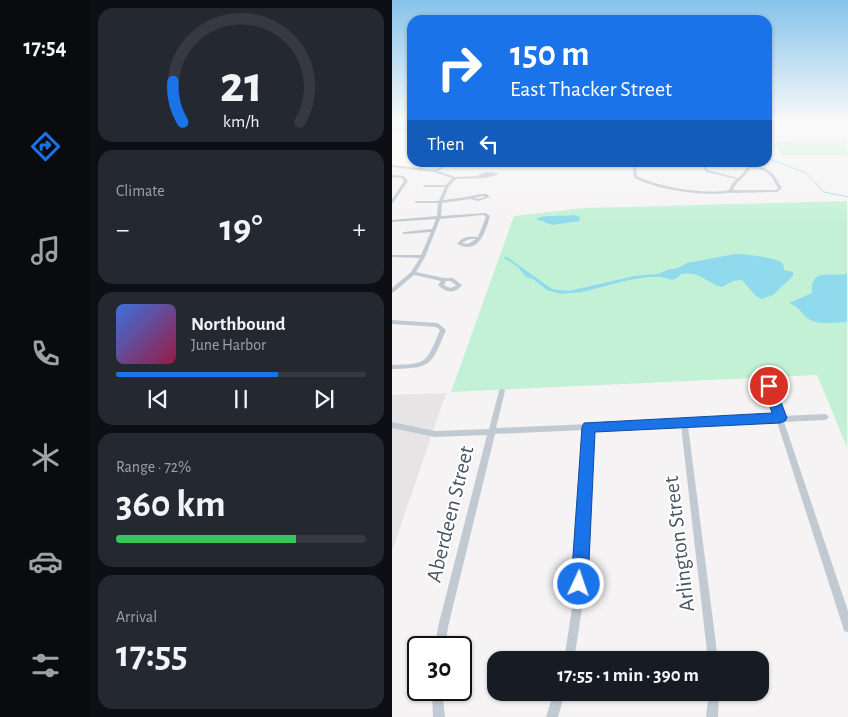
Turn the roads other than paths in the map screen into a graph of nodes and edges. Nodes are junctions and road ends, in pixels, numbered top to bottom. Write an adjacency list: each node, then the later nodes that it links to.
1 (392, 166): 7 (street)
2 (443, 167): 7 (street)
3 (634, 167): 14 (street)
4 (705, 167): 11 (street)
5 (748, 167): 11 (street)
6 (758, 167): 14 (street)
7 (435, 171): 10 (street)
8 (392, 176): 15 (street)
9 (478, 177): 10 (street)
10 (455, 178): 13 (street)
11 (739, 179): 14 (street)
12 (424, 186): 13 (street)
13 (447, 186): 19 (street)
14 (732, 191)
15 (394, 194): 17 (street)
16 (470, 198): 19 (street)
17 (392, 202)
18 (416, 202): 19 (street)
19 (440, 203): 20 (street)
20 (438, 216): 21 (street); 22 (street); 24 (street)
21 (392, 221)
22 (433, 230): 23 (street); 26 (street)
23 (404, 233)
24 (479, 238)
25 (392, 256): 26 (street)
26 (423, 256): 27 (street)
27 (413, 273): 28 (street); 29 (street)
28 (444, 280)
29 (392, 290)
30 (392, 322): 31 (street)
31 (392, 367)
32 (769, 386): 35 (street)
33 (502, 391): 39 (street, Aberdeen Street)
34 (824, 417): 35 (street)
35 (780, 418): 36 (street); 40 (street)
36 (684, 423): 38 (street); 43 (street, Arlington Street)
37 (392, 425): 39 (street)
38 (589, 427): 39 (street); 42 (street)
39 (492, 432): 41 (street, Aberdeen Street)
40 (848, 627)
41 (442, 636)
42 (570, 651)
43 (712, 651)
44 (438, 701): 47 (street)
45 (557, 701): 48 (street)
46 (713, 701): 49 (street)
47 (439, 717)
48 (552, 717)
49 (712, 717)

